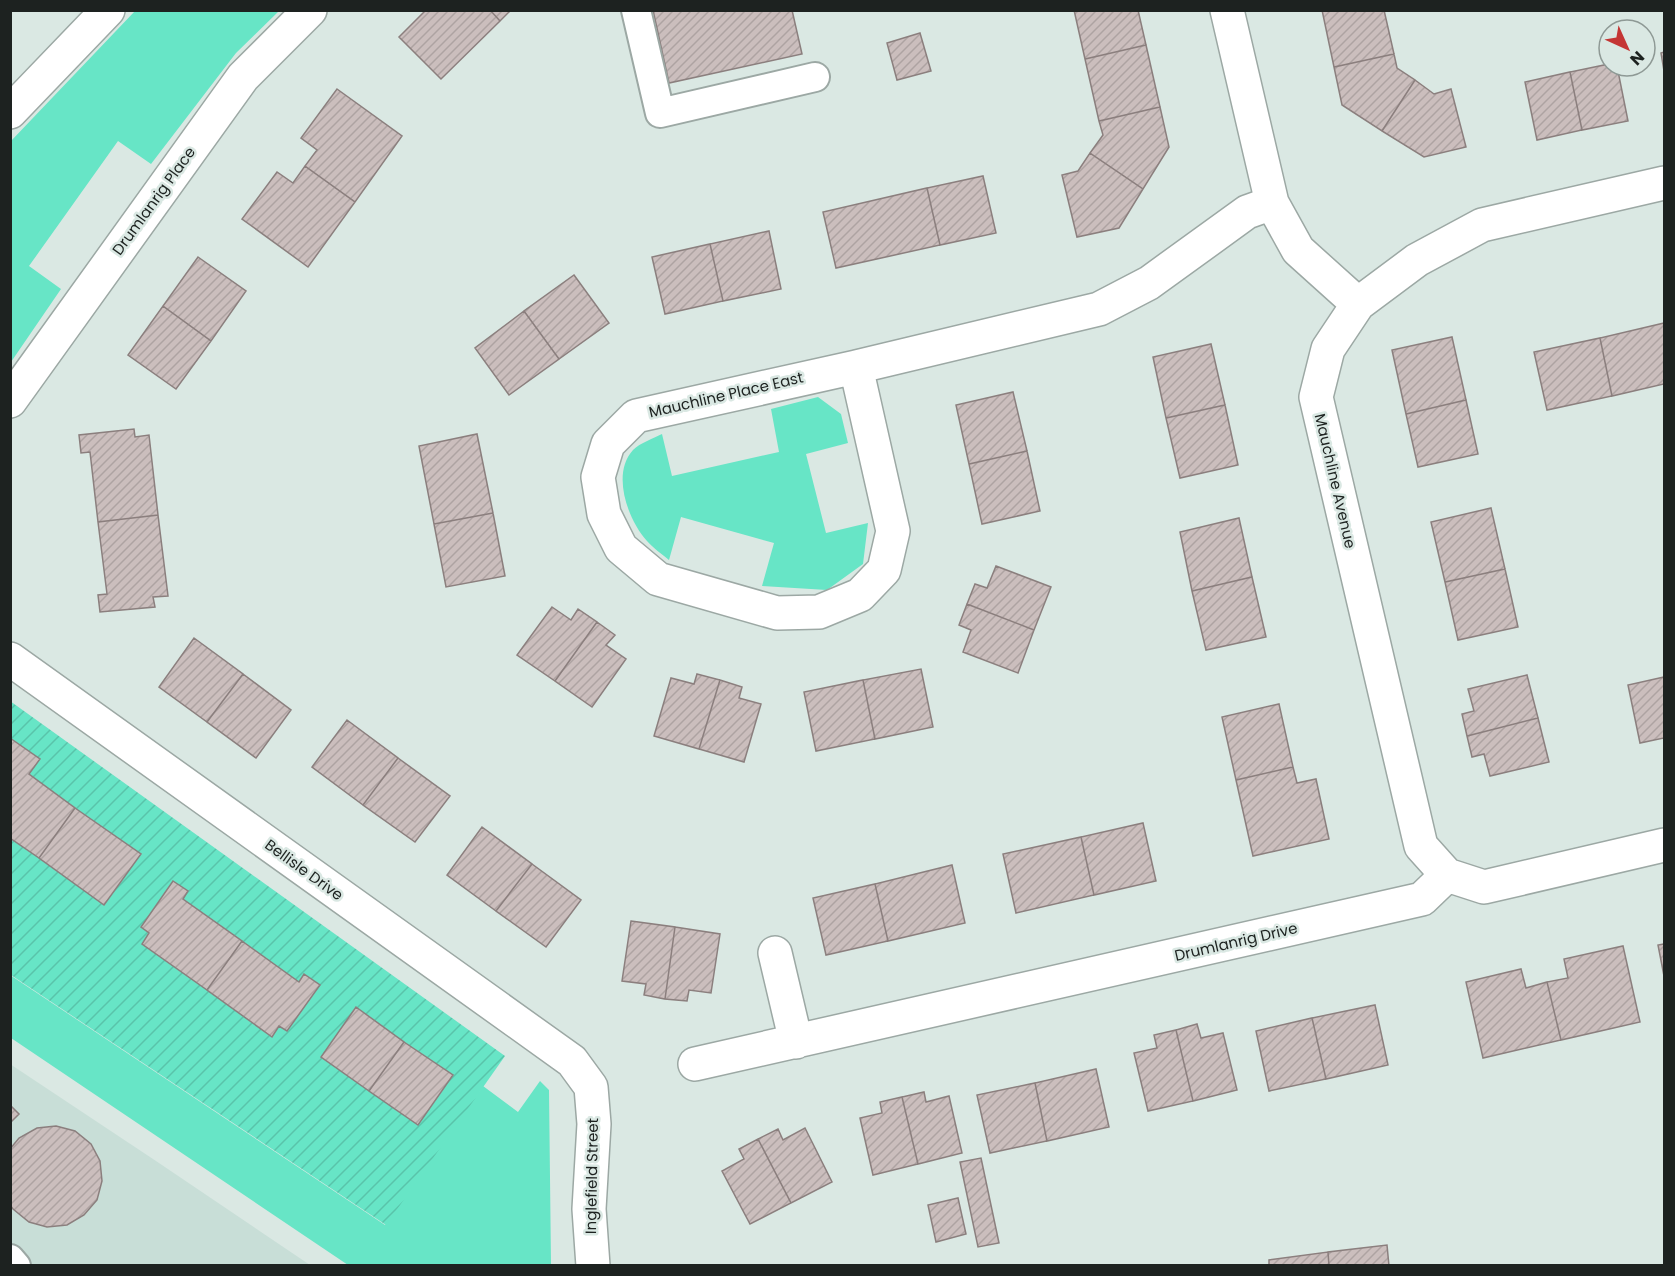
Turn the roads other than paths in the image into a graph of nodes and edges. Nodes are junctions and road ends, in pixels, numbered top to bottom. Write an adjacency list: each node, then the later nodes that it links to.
1 (108, 10): 6 (street)
2 (310, 10): 11 (street, Drumlanrig Place)
3 (636, 10): 5 (lane)
4 (1227, 10): 8 (street)
5 (815, 77)
6 (10, 112)
7 (1665, 183): 9 (street, Mauchline Avenue)
8 (1272, 203): 9 (street); 10 (street, Mauchline Place East)
9 (1358, 304): 14 (street, Mauchline Avenue)
10 (856, 367): 10 (street, Mauchline Place East)
11 (10, 401)
12 (10, 659): 18 (street, Bellisle Drive)
13 (1665, 845): 14 (street)
14 (1447, 875): 16 (street, Drumlanrig Drive)
15 (775, 953): 16 (street)
16 (796, 1042): 17 (street, Drumlanrig Drive)
17 (695, 1064)
18 (591, 1088): 21 (street, Inglefield Street)
19 (10, 1259): 20 (lane)
20 (16, 1266)
21 (593, 1266)

